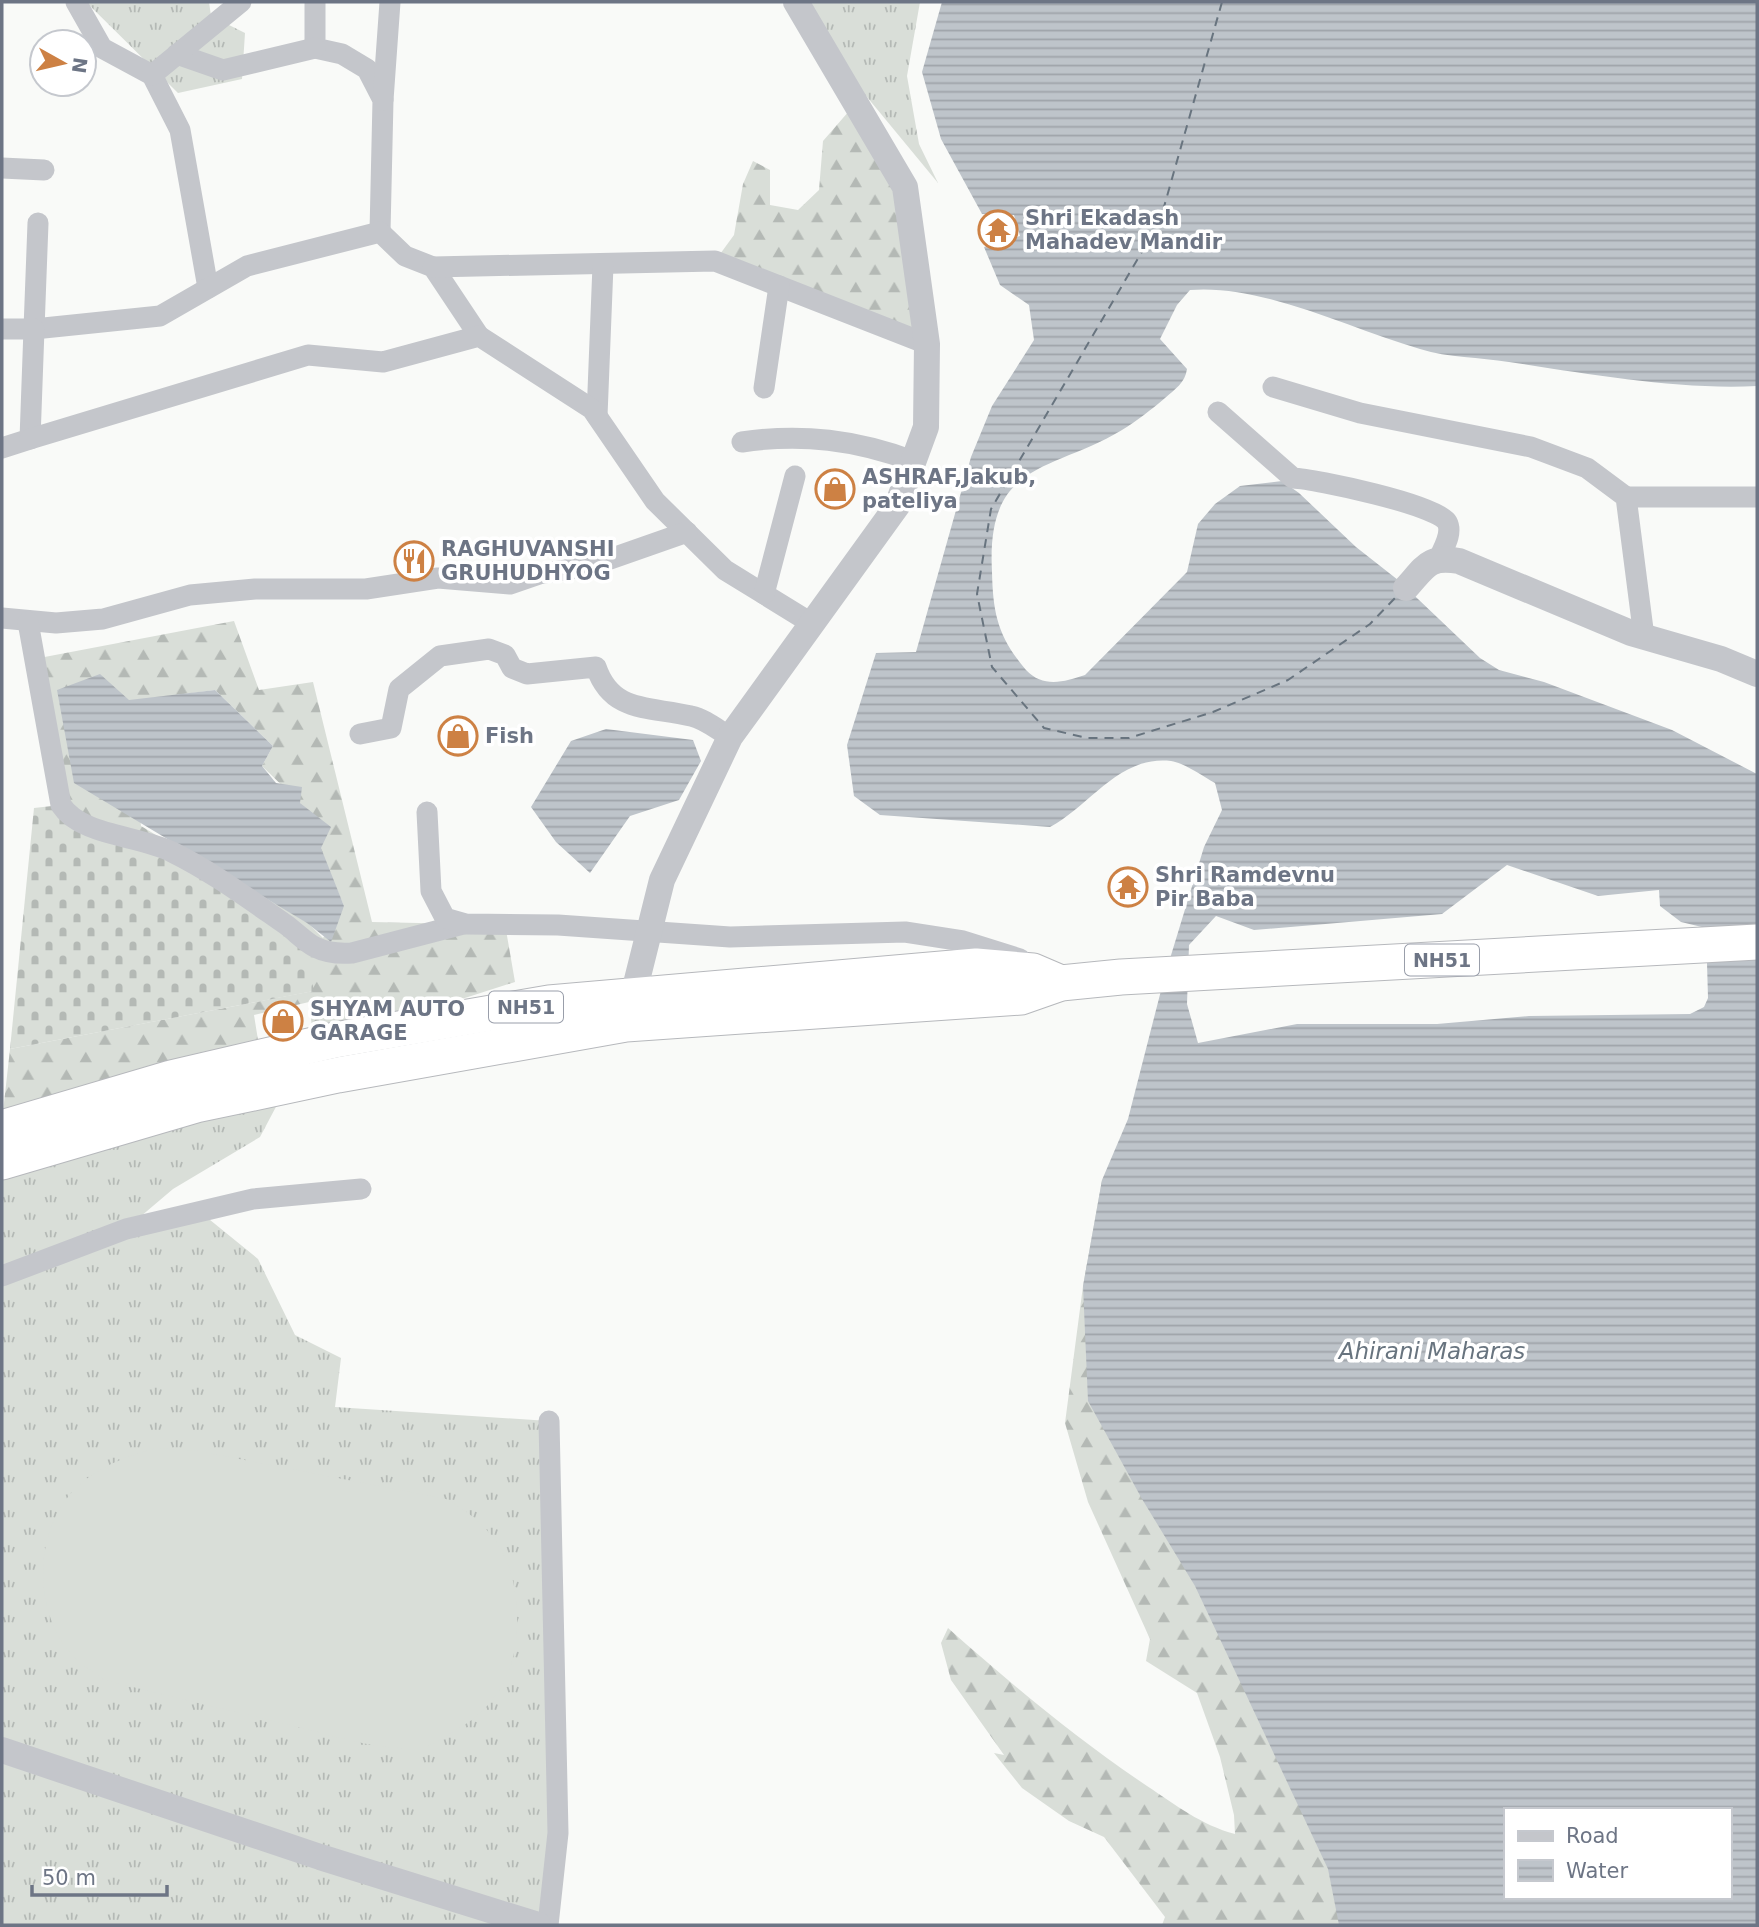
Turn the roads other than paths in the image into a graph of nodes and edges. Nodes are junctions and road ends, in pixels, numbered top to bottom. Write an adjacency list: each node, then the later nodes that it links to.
1 (76, 2): 8 (street)
2 (241, 2): 7 (street)
3 (315, 2): 6 (street)
4 (390, 2): 9 (street)
5 (796, 2): 21 (street)
6 (315, 48): 7 (street); 9 (street)
7 (177, 54): 8 (street)
8 (152, 75): 17 (street)
9 (383, 100): 13 (street)
10 (2, 168): 11 (street)
11 (44, 170)
12 (38, 223): 19 (street)
13 (380, 232): 15 (street); 17 (street)
14 (603, 265): 15 (street); 16 (street); 25 (street)
15 (433, 267): 20 (street)
16 (779, 286): 21 (street); 23 (street)
17 (208, 288): 19 (street)
18 (2, 329): 19 (street)
19 (34, 330): 26 (street)
20 (479, 336): 25 (street); 26 (street)
21 (927, 344): 29 (street)
22 (1273, 387): 31 (street)
23 (764, 388)
24 (1217, 412): 34 (street)
25 (597, 415): 33 (street)
26 (30, 439): 28 (street)
27 (742, 442): 29 (street)
28 (2, 448)
29 (914, 461): 39 (street)
30 (795, 476): 36 (street)
31 (1626, 497): 32 (street); 40 (street)
32 (1757, 497)
33 (687, 532): 36 (street); 38 (street)
34 (1439, 558): 35 (street); 40 (street)
35 (1406, 588)
36 (764, 594): 39 (street)
37 (2, 618): 38 (street)
38 (28, 622): 45 (street)
39 (811, 623): 43 (street)
40 (1644, 636): 41 (street)
41 (1757, 674)
42 (360, 734): 43 (street)
43 (730, 737): 46 (street)
44 (427, 812): 45 (street)
45 (466, 923): 46 (street)
46 (650, 930): 48 (street); 49 (street)
47 (1757, 942): 48 (highway, NH51)
48 (1061, 983): 49 (highway, NH51)
49 (629, 1009): 50 (highway, NH51); 51 (highway, NH51)
50 (2, 1128)
51 (2, 1162)
52 (361, 1189): 53 (street)
53 (2, 1276)
54 (548, 1421): 57 (street)
55 (2, 1750): 56 (street)
56 (538, 1925)
57 (548, 1925)

